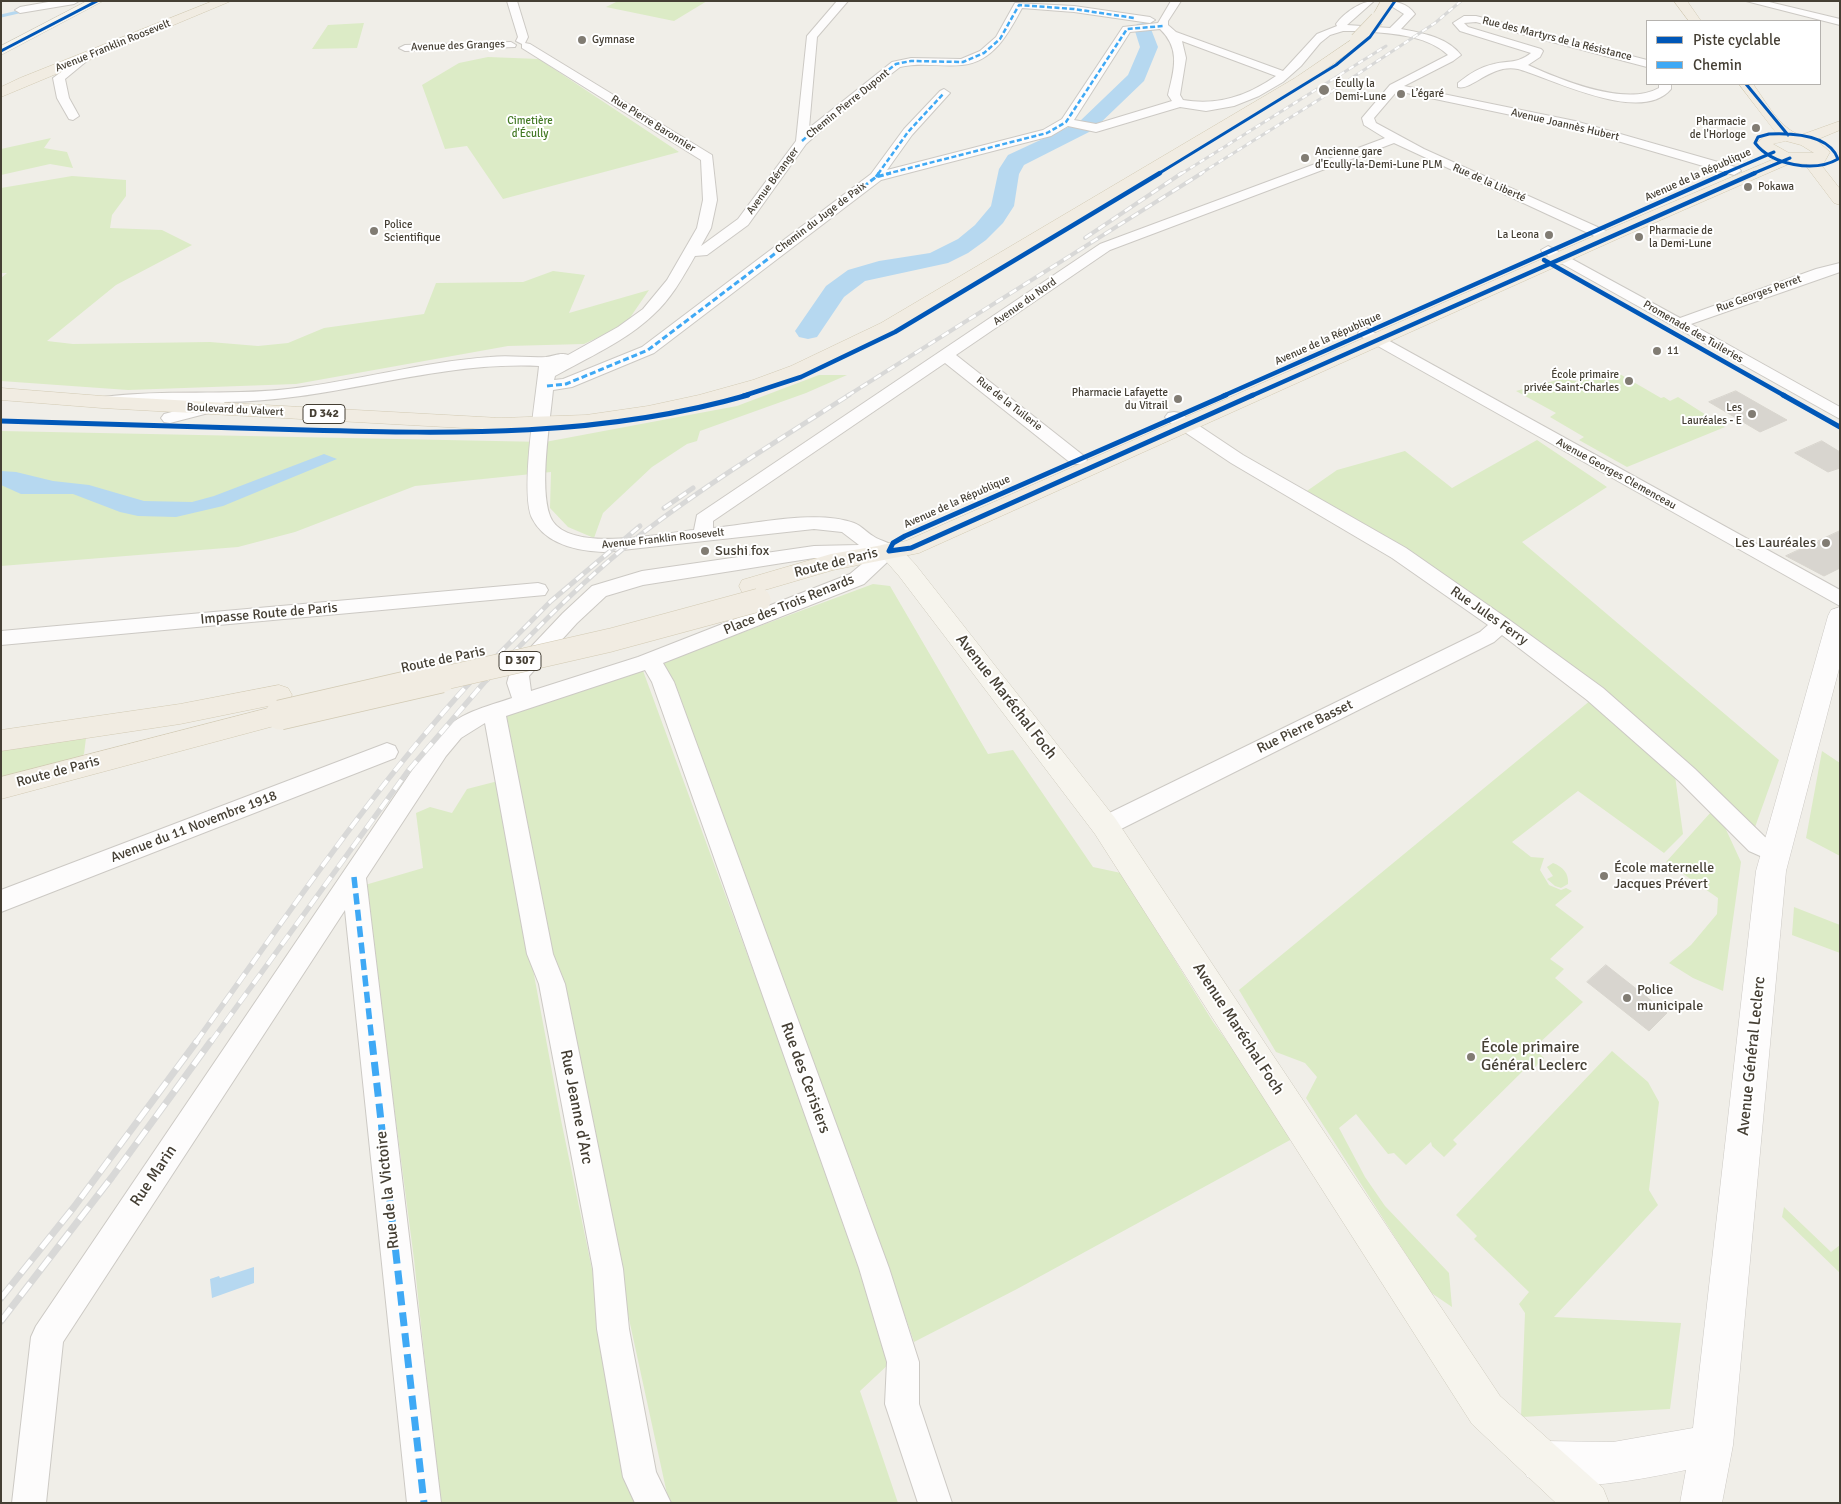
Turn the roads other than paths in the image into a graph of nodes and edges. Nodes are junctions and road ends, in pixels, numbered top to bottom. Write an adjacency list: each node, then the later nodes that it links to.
1 (53, 1): 13 (street)
2 (83, 1): 13 (main road)
3 (97, 1): 19 (main road)
4 (225, 1): 26 (main road, Avenue Franklin Roosevelt)
5 (512, 1): 23 (street)
6 (843, 1): 46 (street, Avenue Béranger)
7 (1176, 1): 18 (street)
8 (1369, 1): 20 (street)
9 (1388, 1): 21 (street); 70 (main road, Boulevard du Valvert / D 342, bridge)
10 (1674, 1): 14 (main road)
11 (1680, 1): 15 (main road)
12 (1751, 1): 17 (street)
13 (72, 6): 19 (main road)
14 (1688, 20)
15 (1694, 20)
16 (1134, 22): 18 (street); 40 (street, Chemin du Juge de Paix); 46 (street, Chemin Pierre Dupont)
17 (1840, 22)
18 (1159, 23): 22 (street)
19 (53, 24): 25 (main road)
20 (1343, 28): 21 (street); 30 (street)
21 (1392, 32): 29 (street)
22 (1175, 35): 30 (street); 38 (street)
23 (519, 44): 24 (street, Avenue des Granges); 54 (street, Rue Pierre Baronnier)
24 (405, 48)
25 (1, 50)
26 (84, 58): 36 (main road, Avenue Franklin Roosevelt); 39 (street)
27 (1646, 64): 28 (street, Rue des Martyrs de la Résistance)
28 (1519, 66): 32 (street); 42 (street)
29 (1421, 71): 31 (street); 35 (street)
30 (1284, 75): 38 (street)
31 (1434, 76)
32 (1664, 85)
33 (1739, 85): 47 (main road)
34 (1747, 85): 45 (main road)
35 (1394, 87): 42 (street, Avenue Joannès Hubert); 44 (street, Rue de la Liberté)
36 (1, 93)
37 (944, 93): 50 (street)
38 (1179, 103): 40 (street)
39 (73, 116)
40 (1072, 122): 50 (street, Chemin du Juge de Paix)
41 (1840, 124): 45 (main road)
42 (1575, 126): 49 (street, Avenue Joannès Hubert)
43 (1840, 134): 48 (main road)
44 (1394, 139): 53 (street, Rue de la Liberté); 59 (street, Avenue du Nord)
45 (1798, 139): 47 (main road); 48 (main road)
46 (802, 141): 54 (street, Avenue Béranger)
47 (1784, 151): 48 (main road); 49 (main road, Avenue de la République / D 307); 52 (main road); 53 (main road, Avenue de la République / D 307)
48 (1819, 153): 51 (main road)
49 (1734, 171): 53 (main road, Avenue de la République / D 307)
50 (876, 177): 60 (street, Chemin du Juge de Paix)
51 (1840, 200)
52 (1840, 215)
53 (1596, 232): 55 (main road, Avenue de la République / D 307)
54 (692, 251): 60 (street, Rue Pierre Baronnier)
55 (1560, 257): 57 (street, Promenade des Tuileries); 58 (main road, Avenue de la République / D 307)
56 (1840, 267): 57 (street, Rue Georges Perret)
57 (1679, 323): 66 (street, Promenade des Tuileries)
58 (1379, 340): 68 (main road, Avenue de la République / D 307); 75 (street, Avenue Georges Clemenceau)
59 (947, 356): 71 (street, Rue de la Tuilerie); 72 (street, Avenue du Nord)
60 (547, 374): 62 (street); 70 (street, Avenue Franklin Roosevelt)
61 (1, 394): 63 (main road, Boulevard du Valvert / D 342)
62 (245, 397): 63 (street); 64 (street)
63 (102, 402): 64 (main road, Boulevard du Valvert / D 342)
64 (206, 408): 67 (street); 69 (main road, Boulevard du Valvert / D 342)
65 (1, 412): 67 (main road, Boulevard du Valvert / D 342)
66 (1840, 414)
67 (170, 418): 69 (main road, Boulevard du Valvert / D 342)
68 (1180, 421): 71 (main road, Avenue de la République / D 307); 73 (main road, Avenue de la République / D 307); 77 (street, Rue Jules Ferry)
69 (500, 424): 70 (main road, Boulevard du Valvert / D 342)
70 (541, 424): 72 (street, Avenue Franklin Roosevelt)
71 (1074, 456): 73 (main road, Avenue de la République / D 307)
72 (703, 536): 73 (street, Avenue Franklin Roosevelt)
73 (889, 551): 79 (street, Place des Trois Renards); 80 (street); 81 (main road, Route de Paris / D 307, bridge); 86 (main road, Avenue Maréchal Foch)
74 (538, 590): 78 (street, Impasse Route de Paris)
75 (1840, 599)
76 (1840, 616): 87 (street, Avenue Général Leclerc)
77 (1501, 624): 86 (street, Rue Pierre Basset); 87 (street, Rue Jules Ferry)
78 (1, 638)
79 (650, 660): 80 (street, Place des Trois Renards); 95 (street, Rue des Cerisiers)
80 (524, 702): 82 (street)
81 (280, 705): 83 (main road, Route de Paris / D 307); 85 (main road, Route de Paris / D 307)
82 (494, 711): 88 (street, Rue Marin); 94 (street, Rue Jeanne d'Arc)
83 (1, 741)
84 (387, 752): 89 (street, Avenue du 11 Novembre 1918)
85 (1, 788)
86 (1105, 826): 91 (main road, Avenue Maréchal Foch)
87 (1776, 853): 90 (street, Avenue Général Leclerc)
88 (354, 877): 92 (street, Rue Marin); 93 (street, Rue de la Victoire)
89 (1, 902)
90 (1712, 1445): 91 (street); 97 (street, Avenue Général Leclerc)
91 (1542, 1462): 96 (main road, Avenue Maréchal Foch)
92 (29, 1503)
93 (424, 1503)
94 (654, 1503)
95 (935, 1503)
96 (1588, 1503)
97 (1701, 1503)

